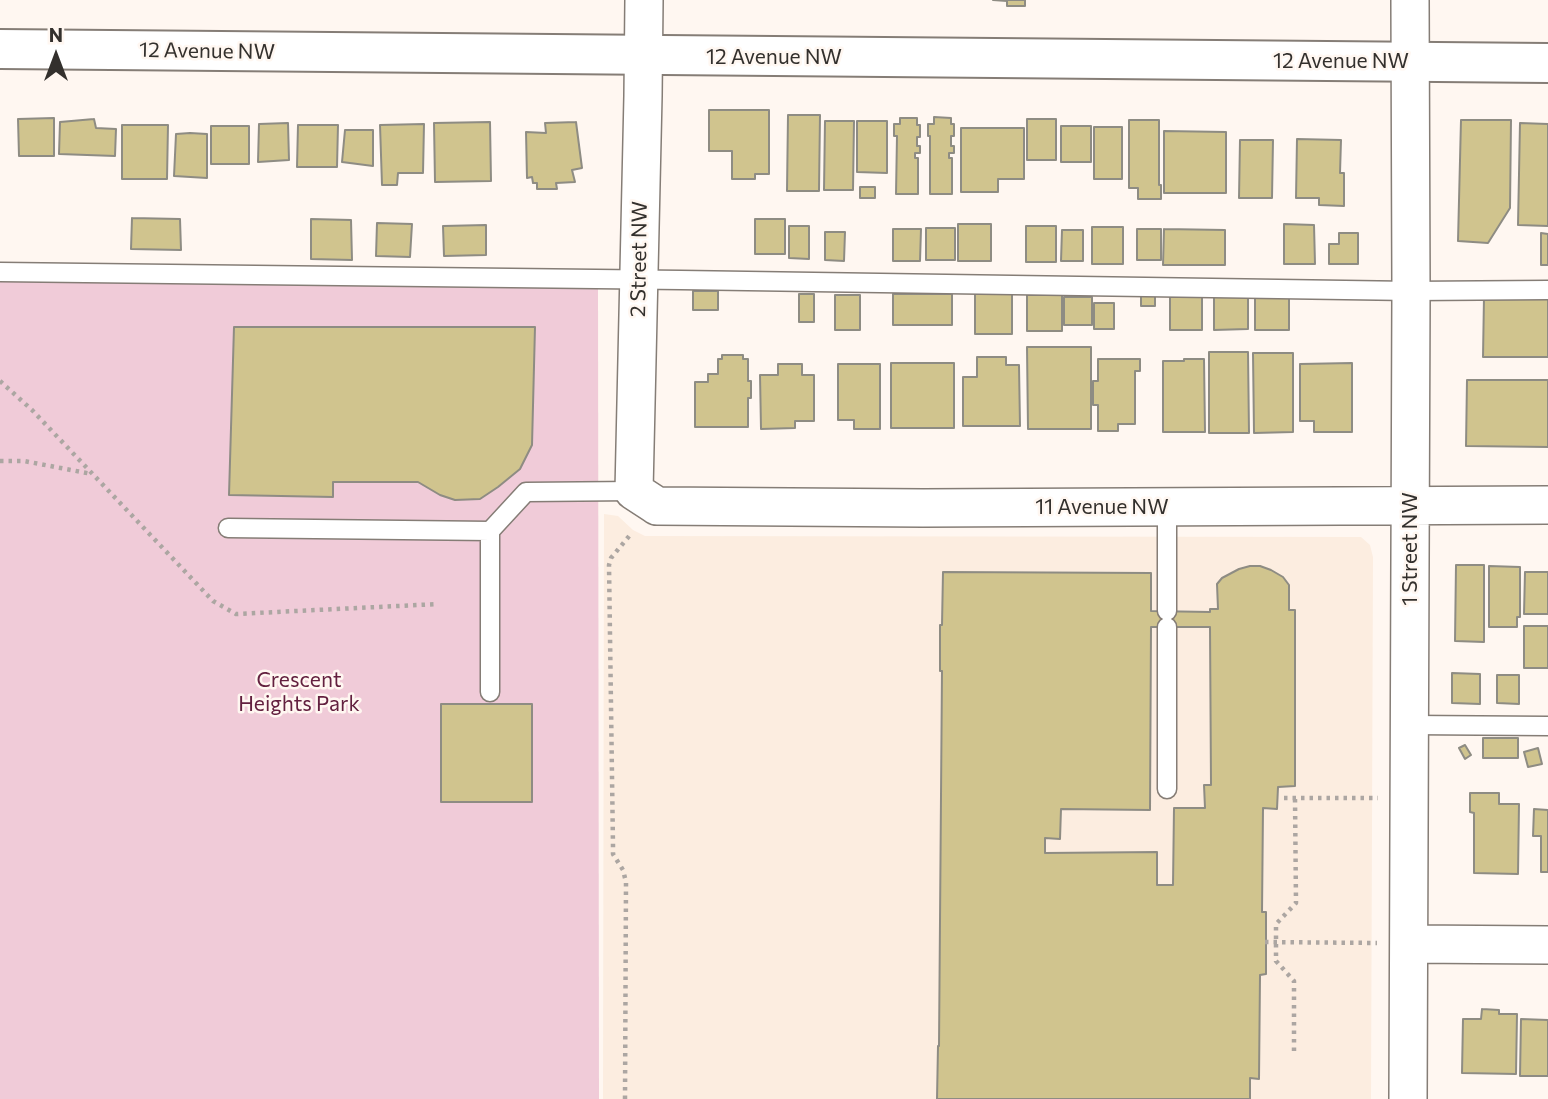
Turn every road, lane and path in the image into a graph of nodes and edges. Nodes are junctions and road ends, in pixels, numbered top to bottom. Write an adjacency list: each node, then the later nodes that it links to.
1 (644, 0): 4 (street, 2 Street NW)
2 (1410, 0): 5 (street, 1 Street NW)
3 (0, 49): 4 (street, 12 Avenue NW)
4 (643, 56): 5 (street, 12 Avenue NW); 8 (street, 2 Street NW)
5 (1410, 62): 6 (street, 12 Avenue NW); 10 (street, 1 Street NW)
6 (1548, 63)
7 (0, 272): 8 (lane)
8 (638, 279): 10 (lane); 14 (street, 2 Street NW)
9 (1548, 290): 10 (lane)
10 (1411, 291): 16 (street, 1 Street NW)
11 (0, 381): 13 (path)
12 (0, 461): 13 (path)
13 (93, 474): 21 (path)
14 (645, 499): 17 (street, 11 Avenue NW); 19 (lane)
15 (1548, 505): 16 (street, 11 Avenue NW)
16 (1410, 506): 17 (street, 11 Avenue NW); 23 (street, 1 Street NW)
17 (1167, 507): 25 (lane)
18 (228, 528): 19 (lane)
19 (490, 531): 22 (lane)
20 (630, 534): 34 (path)
21 (438, 604)
22 (491, 692)
23 (1410, 725): 24 (lane); 26 (street, 1 Street NW)
24 (1548, 726)
25 (1167, 789)
26 (1409, 797): 28 (path); 31 (street, 1 Street NW)
27 (1284, 799): 28 (path)
28 (1295, 799): 30 (path)
29 (1265, 942): 30 (path)
30 (1276, 942): 31 (path); 33 (path)
31 (1409, 944): 32 (street); 35 (street, 1 Street NW)
32 (1548, 945)
33 (1294, 1051)
34 (625, 1099)
35 (1408, 1099)

